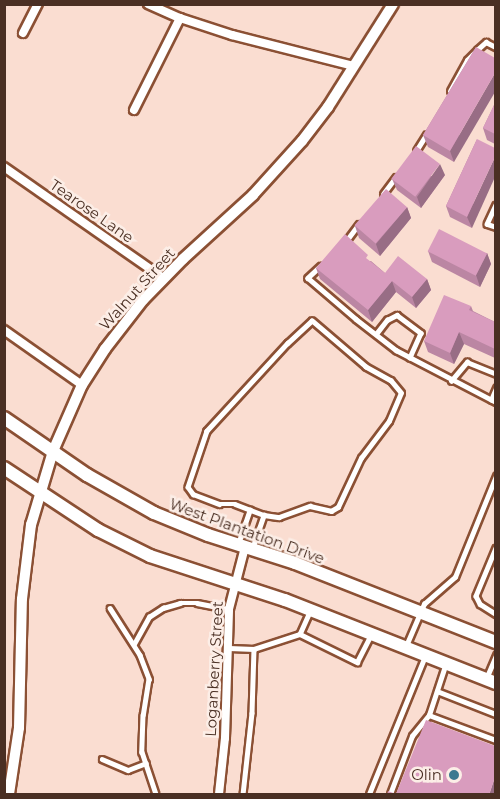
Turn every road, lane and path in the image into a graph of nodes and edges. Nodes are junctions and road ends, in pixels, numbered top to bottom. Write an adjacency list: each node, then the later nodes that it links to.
1 (38, 4): 5 (street)
2 (148, 4): 4 (street)
3 (393, 4): 7 (street, Walnut Street)
4 (180, 18): 7 (street); 9 (street)
5 (23, 33)
6 (495, 47): 8 (lane)
7 (354, 66): 20 (street, Walnut Street)
8 (446, 98)
9 (134, 110)
10 (431, 126): 11 (lane)
11 (409, 161)
12 (4, 167): 20 (street, Tearose Lane)
13 (403, 168): 14 (lane)
14 (377, 202)
15 (495, 205): 17 (lane)
16 (363, 220): 18 (lane)
17 (495, 228)
18 (340, 246)
19 (324, 262): 22 (lane)
20 (163, 278): 26 (street, Walnut Street)
21 (4, 330): 26 (street)
22 (376, 334): 23 (lane); 23 (lane)
23 (410, 358): 25 (lane)
24 (495, 374): 25 (lane)
25 (451, 381): 28 (lane)
26 (82, 385): 30 (street, Walnut Street)
27 (495, 388): 28 (lane)
28 (493, 401)
29 (4, 417): 30 (main road, West Plantation Drive)
30 (53, 451): 33 (street, Walnut Street); 36 (main road, West Plantation Drive)
31 (4, 468): 33 (main road)
32 (495, 476): 43 (lane)
33 (40, 492): 38 (main road); 61 (street, Walnut Street)
34 (250, 510): 35 (lane); 35 (lane); 36 (lane)
35 (264, 515): 36 (lane)
36 (245, 547): 38 (street, Loganberry Street); 43 (main road, West Plantation Drive)
37 (495, 548): 42 (lane)
38 (234, 583): 40 (street, Loganberry Street); 41 (main road)
39 (110, 608): 47 (lane)
40 (229, 609): 47 (lane); 49 (street, Loganberry Street)
41 (311, 609): 44 (main road); 45 (lane)
42 (495, 611)
43 (419, 612): 46 (main road, West Plantation Drive); 48 (lane)
44 (372, 633): 45 (lane); 48 (main road)
45 (300, 634): 50 (lane)
46 (495, 642)
47 (134, 644): 60 (lane)
48 (406, 646): 51 (main road)
49 (229, 648): 50 (lane); 63 (street, Loganberry Street)
50 (254, 649): 64 (lane)
51 (426, 654): 53 (main road); 65 (lane)
52 (495, 655): 54 (lane)
53 (446, 662): 54 (main road); 55 (lane)
54 (491, 681)
55 (437, 691): 56 (lane); 57 (lane)
56 (495, 714)
57 (429, 715): 58 (lane); 66 (lane)
58 (495, 740)
59 (102, 759): 60 (lane)
60 (146, 763): 62 (lane)
61 (9, 795)
62 (156, 795)
63 (219, 795)
64 (243, 795)
65 (369, 795)
66 (390, 795)

